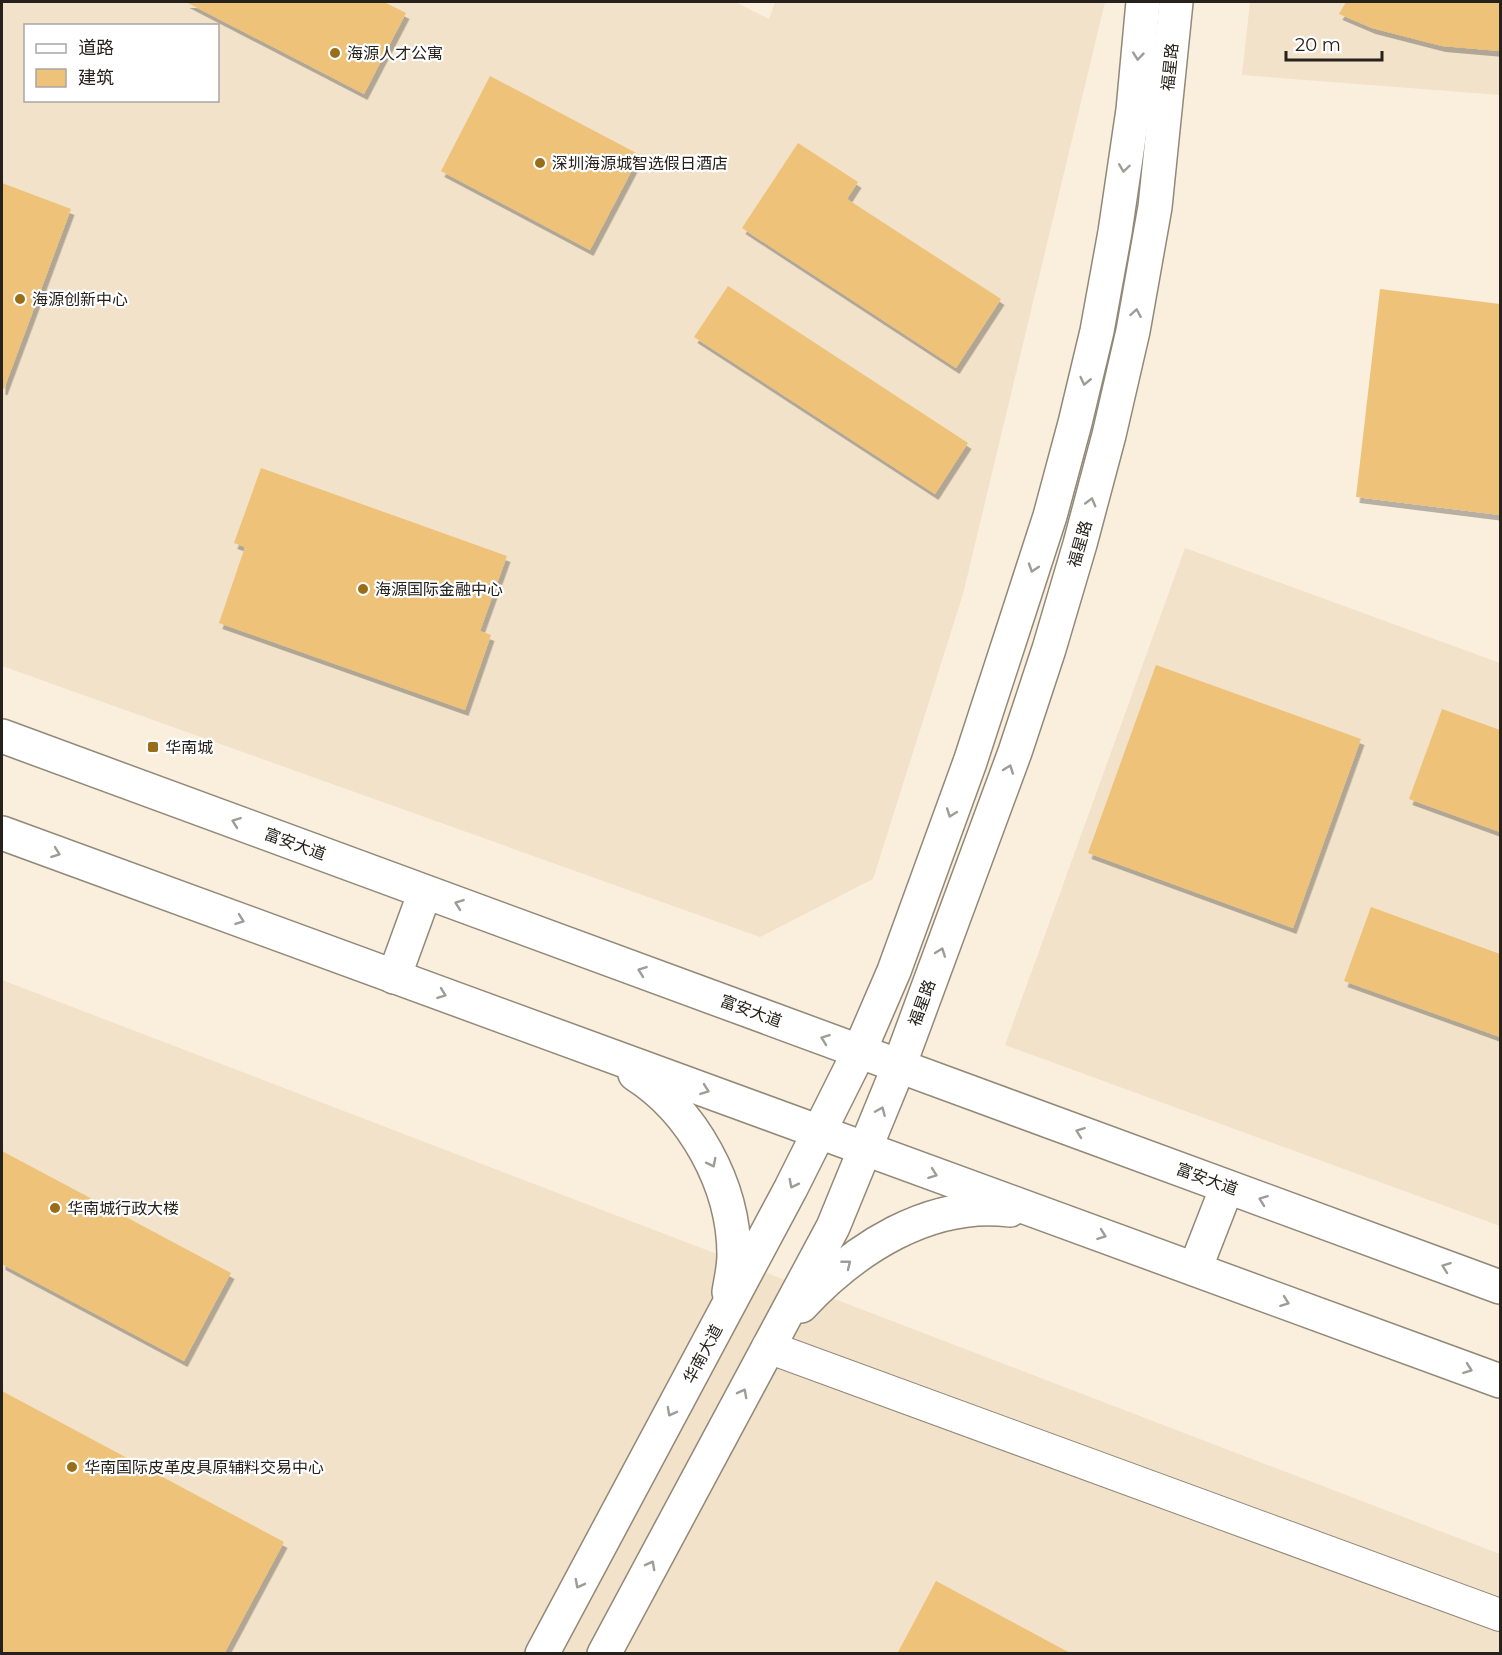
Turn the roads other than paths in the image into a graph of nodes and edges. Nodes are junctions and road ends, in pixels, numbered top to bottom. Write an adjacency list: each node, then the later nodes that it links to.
1 (1143, 2): 8 (main road, 福星路, one-way to 8)
2 (1176, 2): 9 (main road, 福星路, one-way to 2)
3 (2, 736): 5 (main road, 富安大道, one-way to 3)
4 (2, 833): 6 (main road, one-way to 6)
5 (425, 892): 6 (main road); 8 (main road, 富安大道, one-way to 5)
6 (394, 977): 7 (main road, one-way to 7)
7 (598, 1051): 10 (main road, one-way to 10); 16 (main road, one-way to 16)
8 (859, 1052): 9 (main road, 富安大道); 10 (main road, 华南大道)
9 (899, 1066): 11 (main road, one-way to 9); 12 (main road, 富安大道, one-way to 9)
10 (819, 1132): 11 (main road); 16 (main road, 华南大道, one-way to 16)
11 (865, 1148): 13 (main road, one-way to 13); 17 (main road)
12 (1227, 1187): 14 (main road); 15 (main road, 富安大道, one-way to 12)
13 (1047, 1215): 14 (main road, one-way to 14); 17 (main road, one-way to 13)
14 (1195, 1269): 18 (main road, one-way to 18)
15 (1500, 1287)
16 (727, 1308): 20 (main road, 华南大道, one-way to 20)
17 (771, 1340): 19 (street); 21 (main road, one-way to 17)
18 (1500, 1381)
19 (1500, 1615)
20 (542, 1653)
21 (604, 1653)

